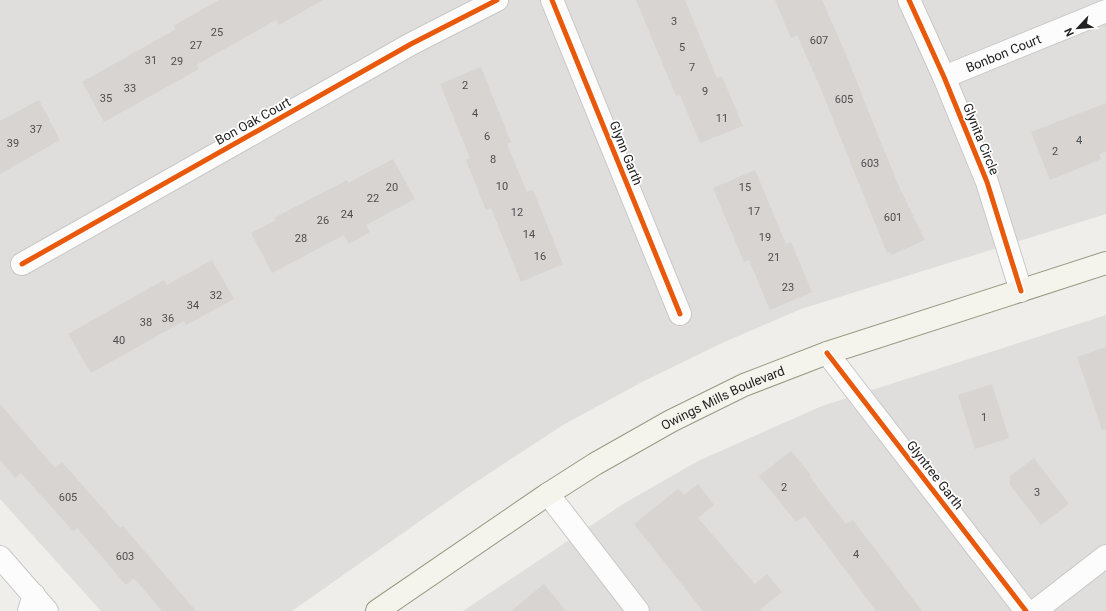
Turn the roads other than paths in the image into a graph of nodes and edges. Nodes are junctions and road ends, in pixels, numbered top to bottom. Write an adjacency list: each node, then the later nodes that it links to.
1 (497, 0): 7 (street, Bon Oak Court)
2 (552, 0): 9 (street, Glynn Garth)
3 (909, 0): 5 (street, Glynita Circle)
4 (1106, 11): 5 (street, Bonbon Court)
5 (944, 77): 8 (street, Glynita Circle)
6 (1106, 263): 8 (main road, Owings Mills Boulevard)
7 (22, 264)
8 (1021, 291): 10 (main road, Owings Mills Boulevard)
9 (680, 314)
10 (827, 353): 11 (main road, Owings Mills Boulevard); 17 (street, Glyntree Garth)
11 (548, 494): 15 (main road, Owings Mills Boulevard); 16 (street)
12 (1106, 556): 18 (street)
13 (0, 557): 14 (street)
14 (37, 606)
15 (377, 611)
16 (638, 611)
17 (1026, 611)
18 (1035, 611)

